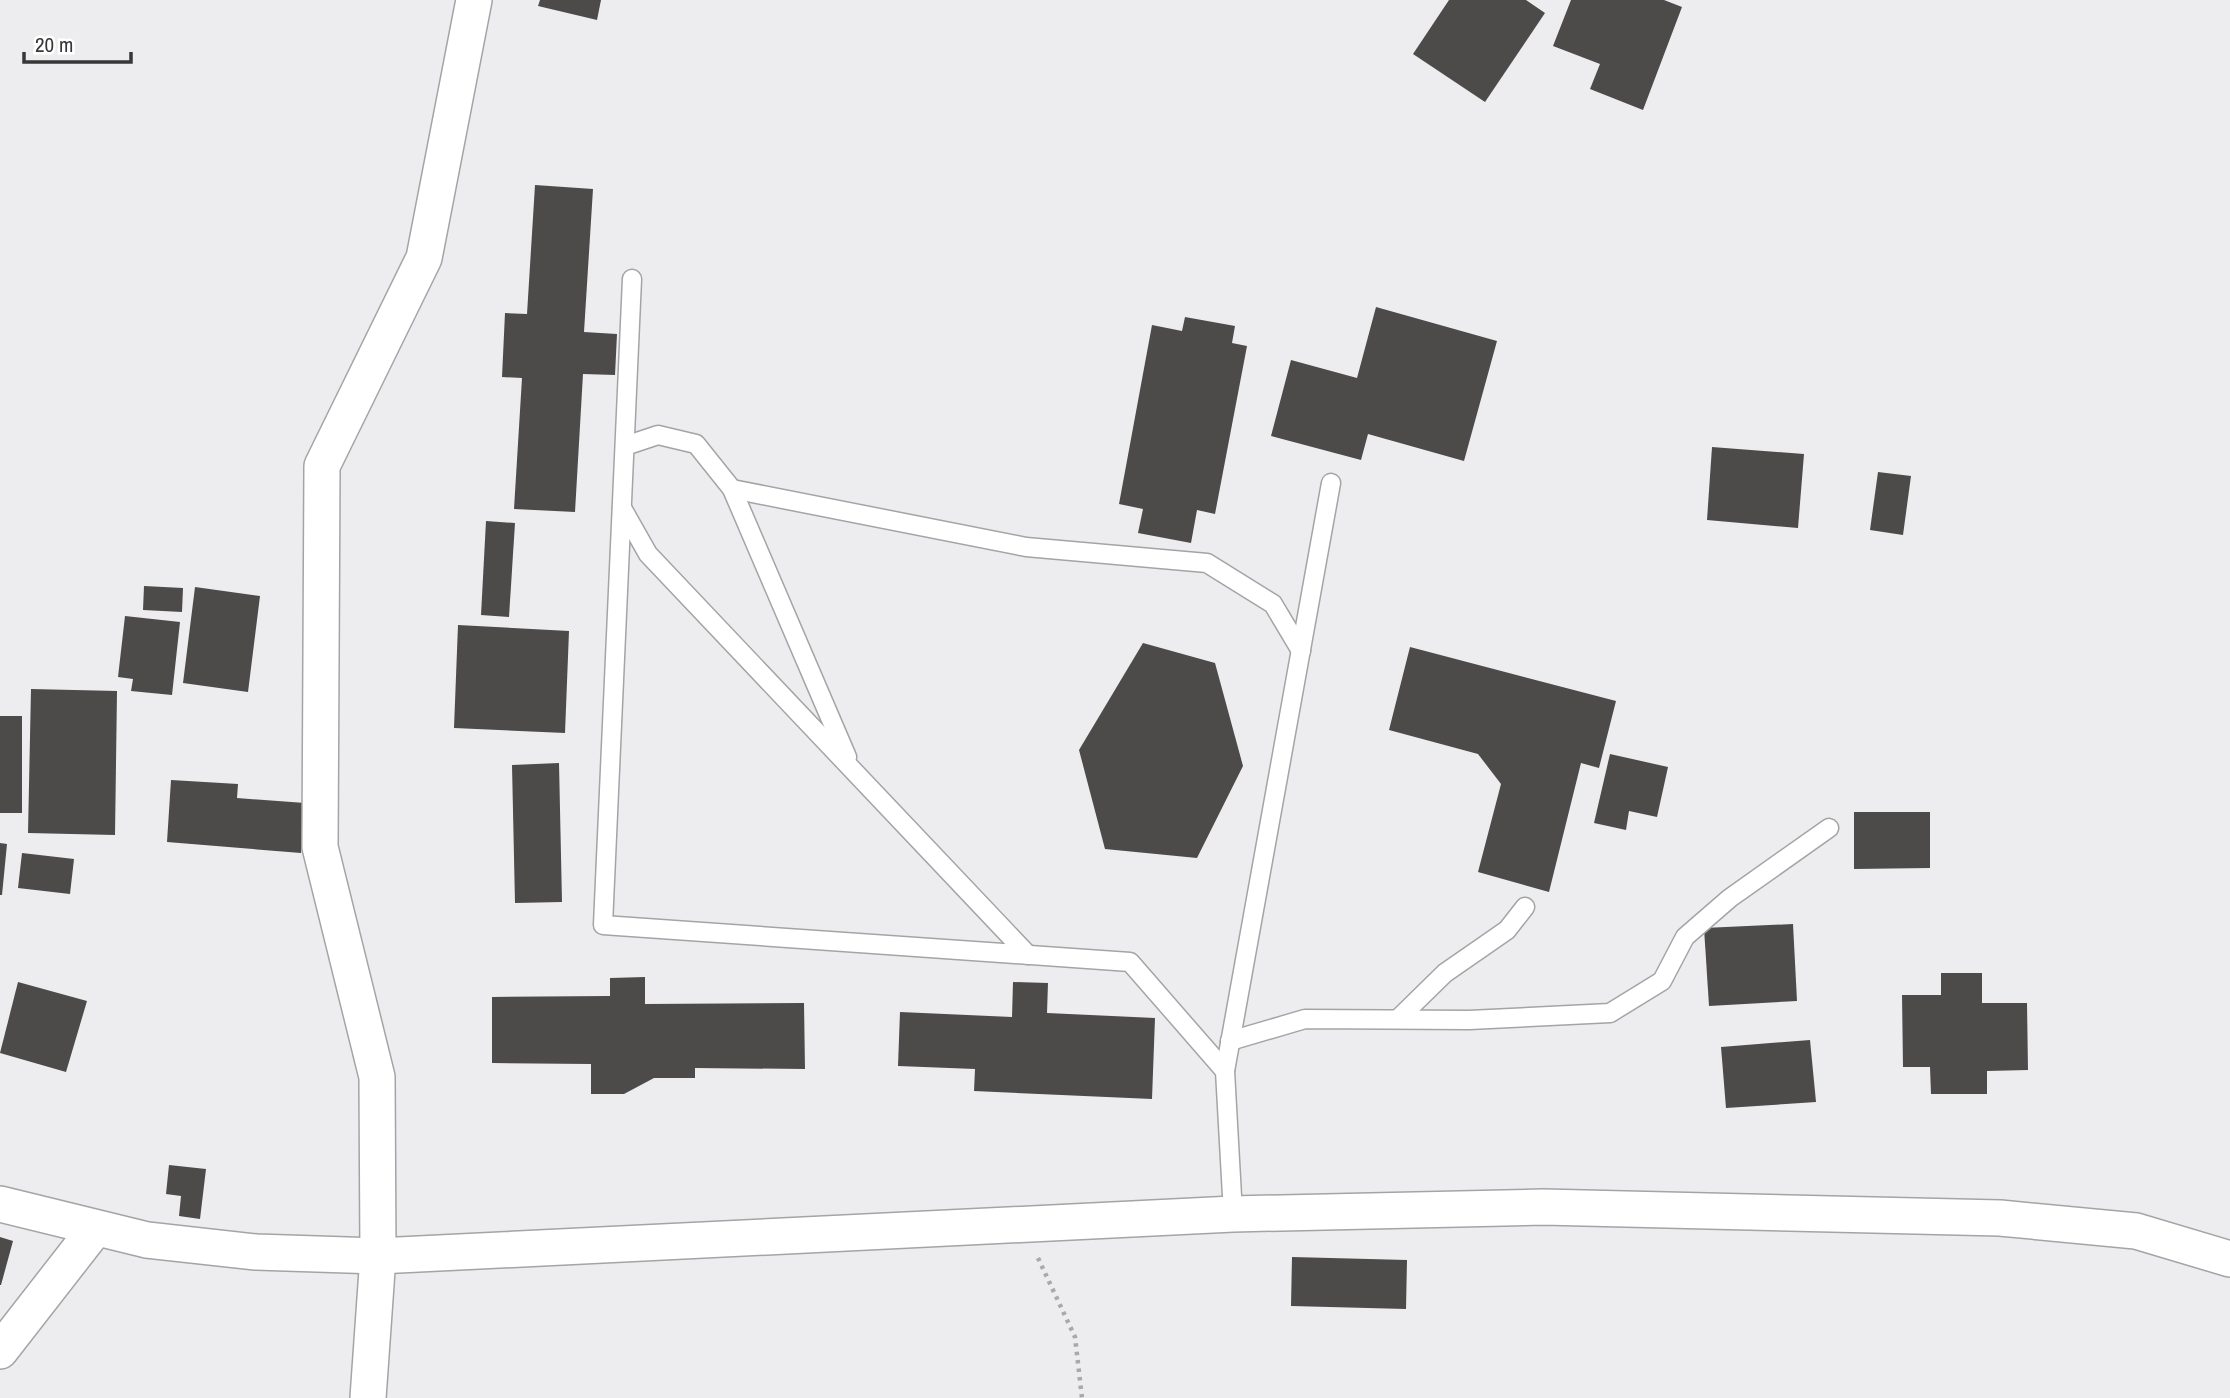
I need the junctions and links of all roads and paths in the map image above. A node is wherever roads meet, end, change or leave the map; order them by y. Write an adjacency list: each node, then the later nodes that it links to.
1 (474, 0): 19 (street)
2 (632, 279): 3 (lane)
3 (625, 446): 5 (lane); 6 (lane)
4 (1331, 483): 7 (lane)
5 (732, 489): 7 (lane); 8 (lane)
6 (622, 508): 8 (lane); 11 (lane)
7 (1301, 650): 13 (lane)
8 (852, 769): 11 (lane)
9 (1829, 828): 12 (lane)
10 (1525, 907): 12 (lane)
11 (1028, 955): 14 (lane)
12 (1398, 1019): 13 (lane)
13 (1230, 1041): 14 (lane)
14 (1225, 1071): 16 (lane)
15 (0, 1204): 18 (street)
16 (1233, 1214): 17 (street); 20 (street)
17 (1023, 1226): 19 (street); 23 (path)
18 (95, 1229): 19 (street); 21 (street)
19 (378, 1256): 22 (street)
20 (2230, 1259)
21 (0, 1351)
22 (368, 1398)
23 (1082, 1398)

